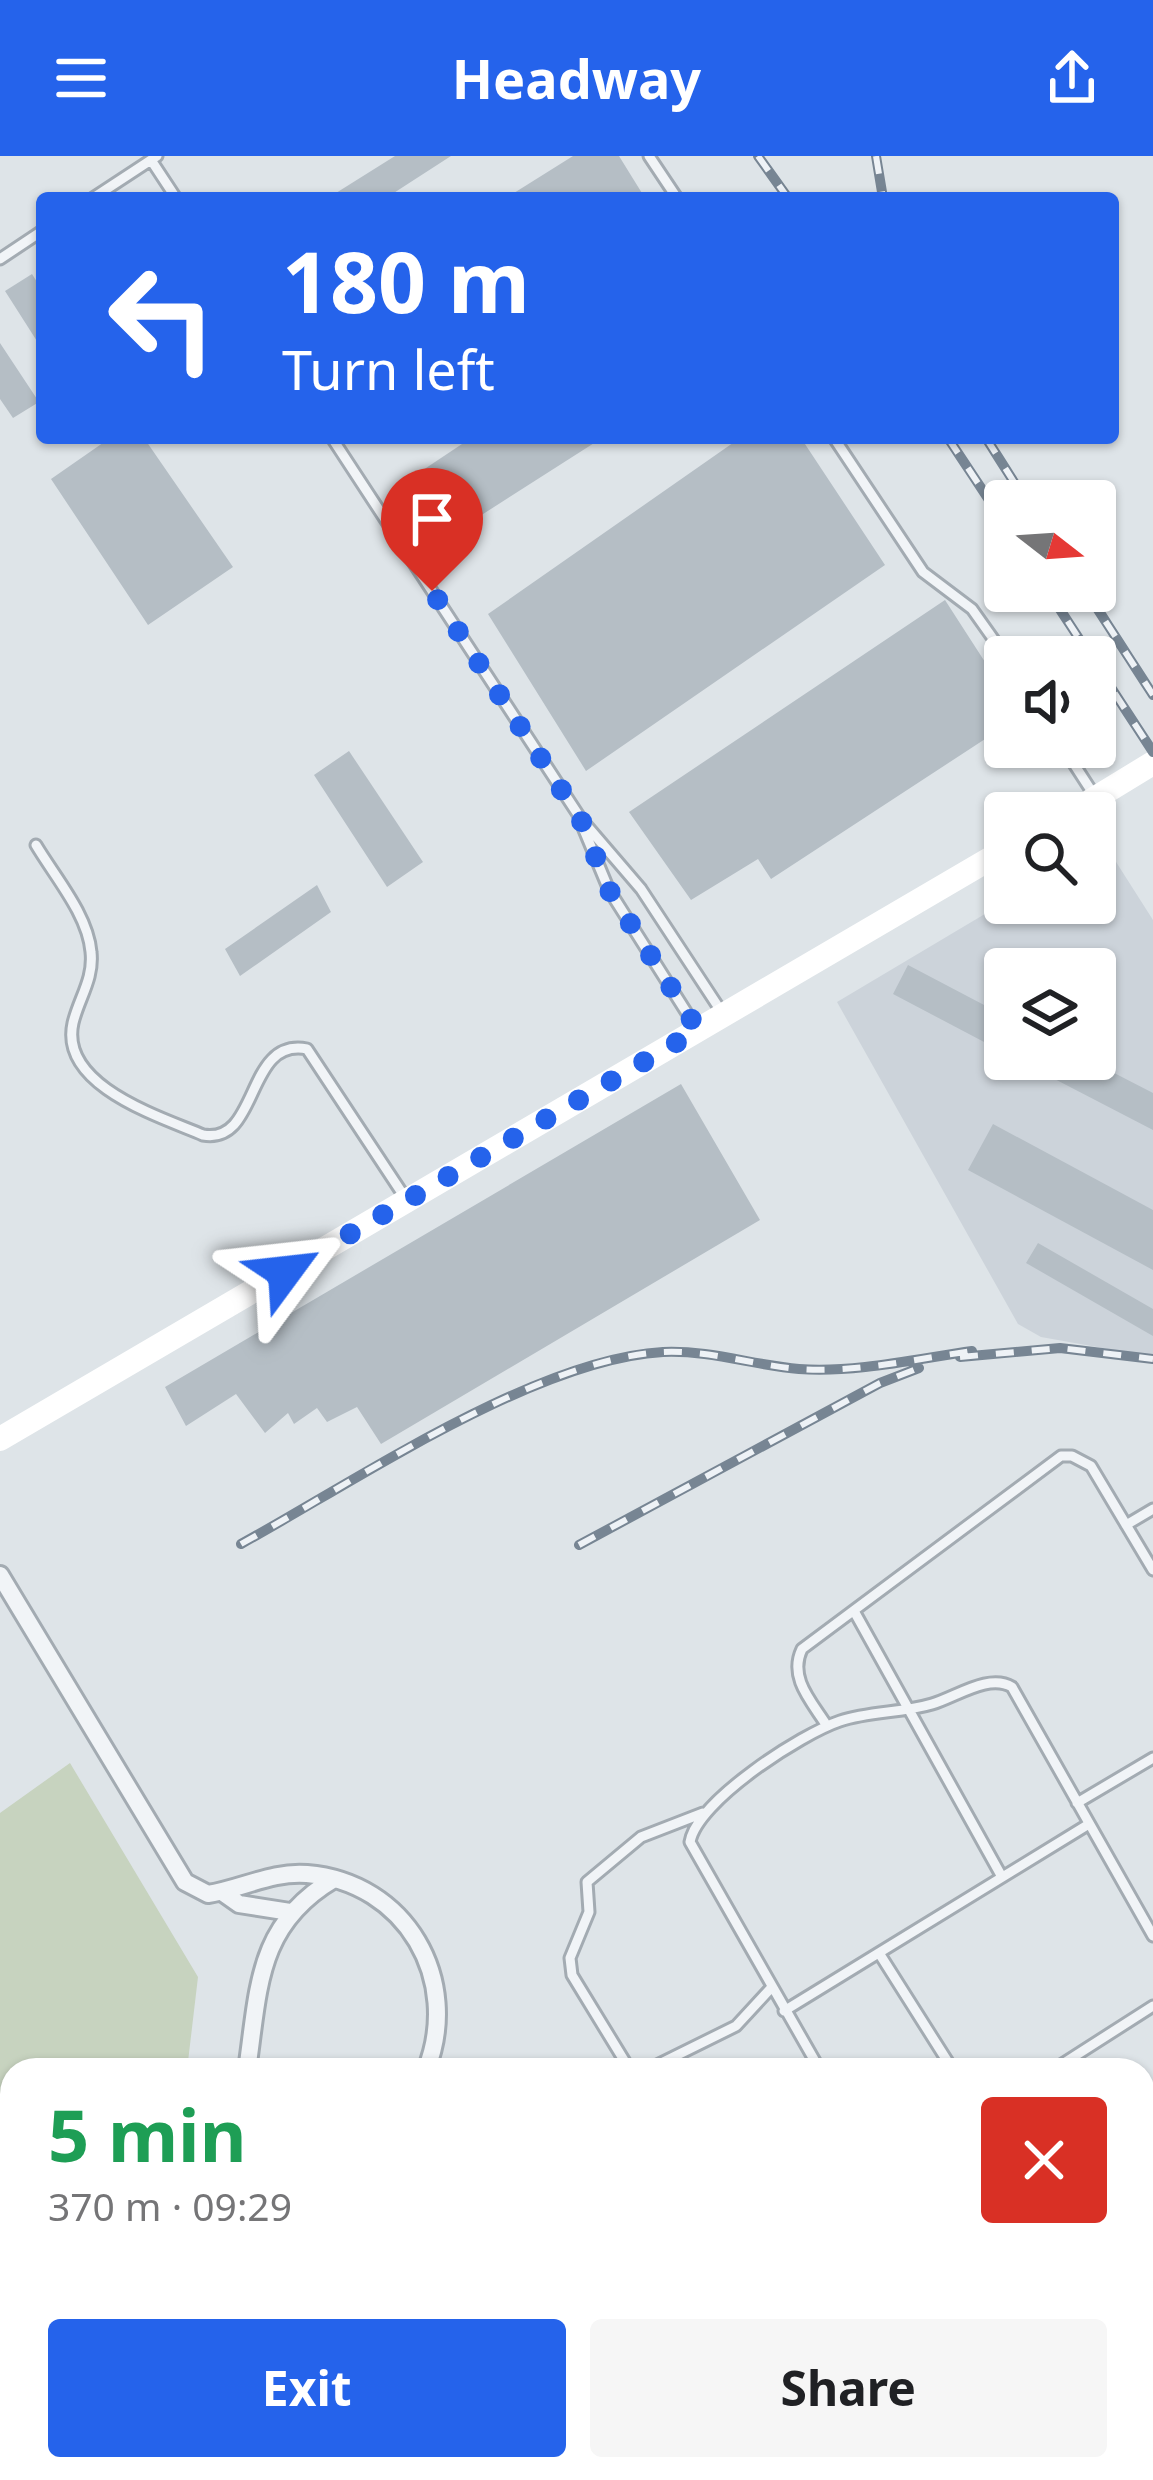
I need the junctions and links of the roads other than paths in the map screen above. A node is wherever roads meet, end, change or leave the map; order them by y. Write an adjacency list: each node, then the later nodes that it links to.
1 (649, 156): 5 (lane)
2 (154, 158): 3 (lane); 4 (lane)
3 (102, 192)
4 (173, 192)
5 (673, 192)
6 (36, 235): 7 (lane)
7 (0, 259)
8 (336, 444): 13 (lane)
9 (838, 444): 10 (lane)
10 (991, 636)
11 (1153, 764): 12 (street)
12 (1107, 792)
13 (581, 820): 16 (lane); 17 (lane)
14 (36, 845): 18 (lane)
15 (984, 862): 16 (street)
16 (724, 1015): 17 (street)
17 (698, 1030): 18 (street)
18 (407, 1201): 19 (street)
19 (0, 1439)
20 (1153, 1509): 21 (lane)
21 (1126, 1525): 22 (lane); 24 (lane)
22 (1153, 1570)
23 (0, 1575): 33 (street)
24 (854, 1611): 25 (lane); 26 (lane)
25 (909, 1710): 26 (lane); 28 (lane); 31 (lane)
26 (827, 1726): 29 (lane)
27 (1153, 1758): 28 (lane)
28 (1077, 1803): 30 (lane)
29 (703, 1813): 37 (lane); 42 (lane)
30 (1089, 1824): 31 (lane); 35 (lane)
31 (1002, 1877): 36 (lane)
32 (334, 1879): 33 (street); 34 (street); 41 (street)
33 (222, 1892): 34 (street)
34 (290, 1912): 40 (street)
35 (1153, 1936)
36 (879, 1953): 39 (lane); 45 (lane)
37 (771, 1988): 39 (lane); 43 (lane)
38 (1153, 2006): 46 (lane)
39 (784, 2012): 44 (lane)
40 (249, 2058)
41 (429, 2058)
42 (623, 2058)
43 (671, 2058)
44 (813, 2058)
45 (945, 2058)
46 (1073, 2058)

